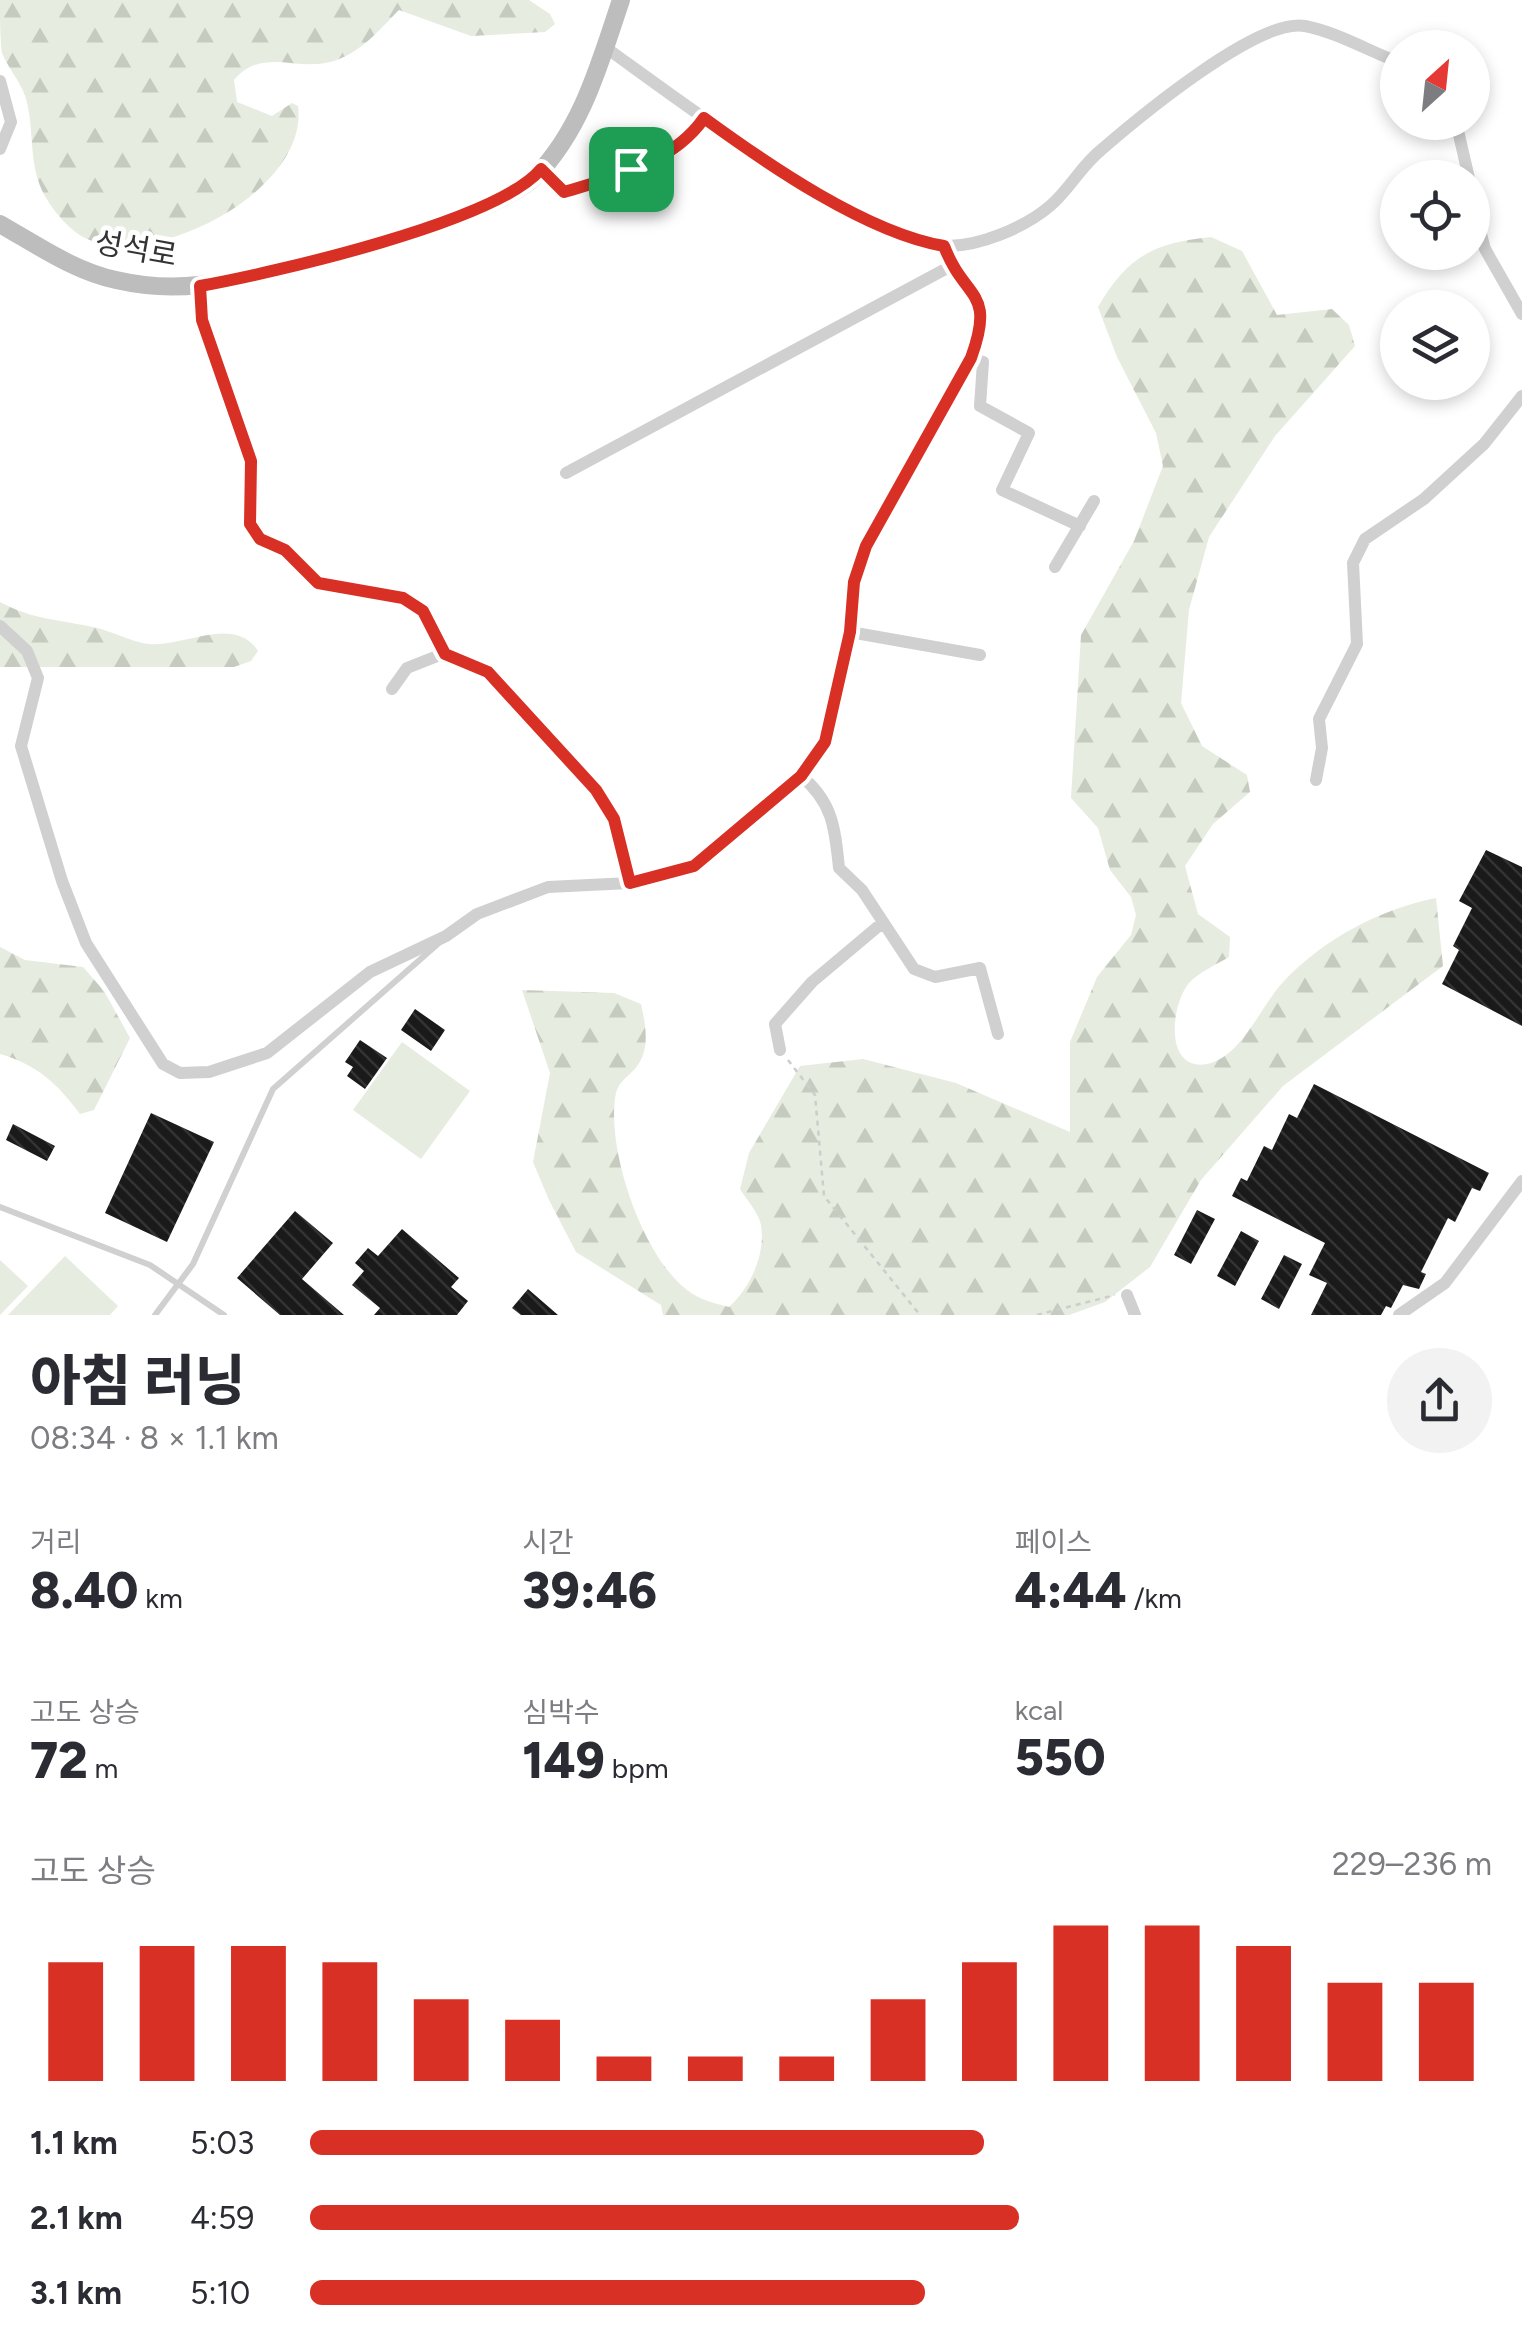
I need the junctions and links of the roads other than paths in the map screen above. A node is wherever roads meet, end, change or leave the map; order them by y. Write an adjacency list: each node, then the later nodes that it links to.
1 (621, 0): 2 (street, 성석로)
2 (605, 47): 5 (street); 7 (street, 성석로)
3 (1380, 55): 9 (street)
4 (0, 82): 6 (street)
5 (704, 118): 7 (street); 9 (street)
6 (0, 149)
7 (541, 169): 12 (street, 성석로)
8 (0, 224): 12 (street, 성석로)
9 (944, 246): 11 (street)
10 (1490, 258): 13 (street)
11 (952, 266): 14 (street); 16 (street)
12 (200, 286): 22 (street)
13 (1522, 314)
14 (971, 358): 18 (street); 21 (street)
15 (1522, 396): 26 (street)
16 (566, 473)
17 (1094, 501): 18 (street)
18 (1080, 526): 19 (street)
19 (1055, 567)
20 (0, 626): 29 (street)
21 (850, 632): 23 (street); 25 (street)
22 (445, 654): 24 (street); 27 (street)
23 (980, 655)
24 (392, 689)
25 (801, 776): 27 (street); 28 (street)
26 (1316, 780)
27 (630, 883): 29 (street)
28 (881, 924): 30 (street); 31 (street)
29 (446, 936): 34 (lane)
30 (998, 1034)
31 (780, 1050)
32 (1522, 1180): 39 (street)
33 (0, 1207): 34 (lane)
34 (180, 1282): 36 (lane); 37 (lane)
35 (1126, 1295): 38 (street)
36 (155, 1315)
37 (224, 1315)
38 (1135, 1315)
39 (1398, 1315)

